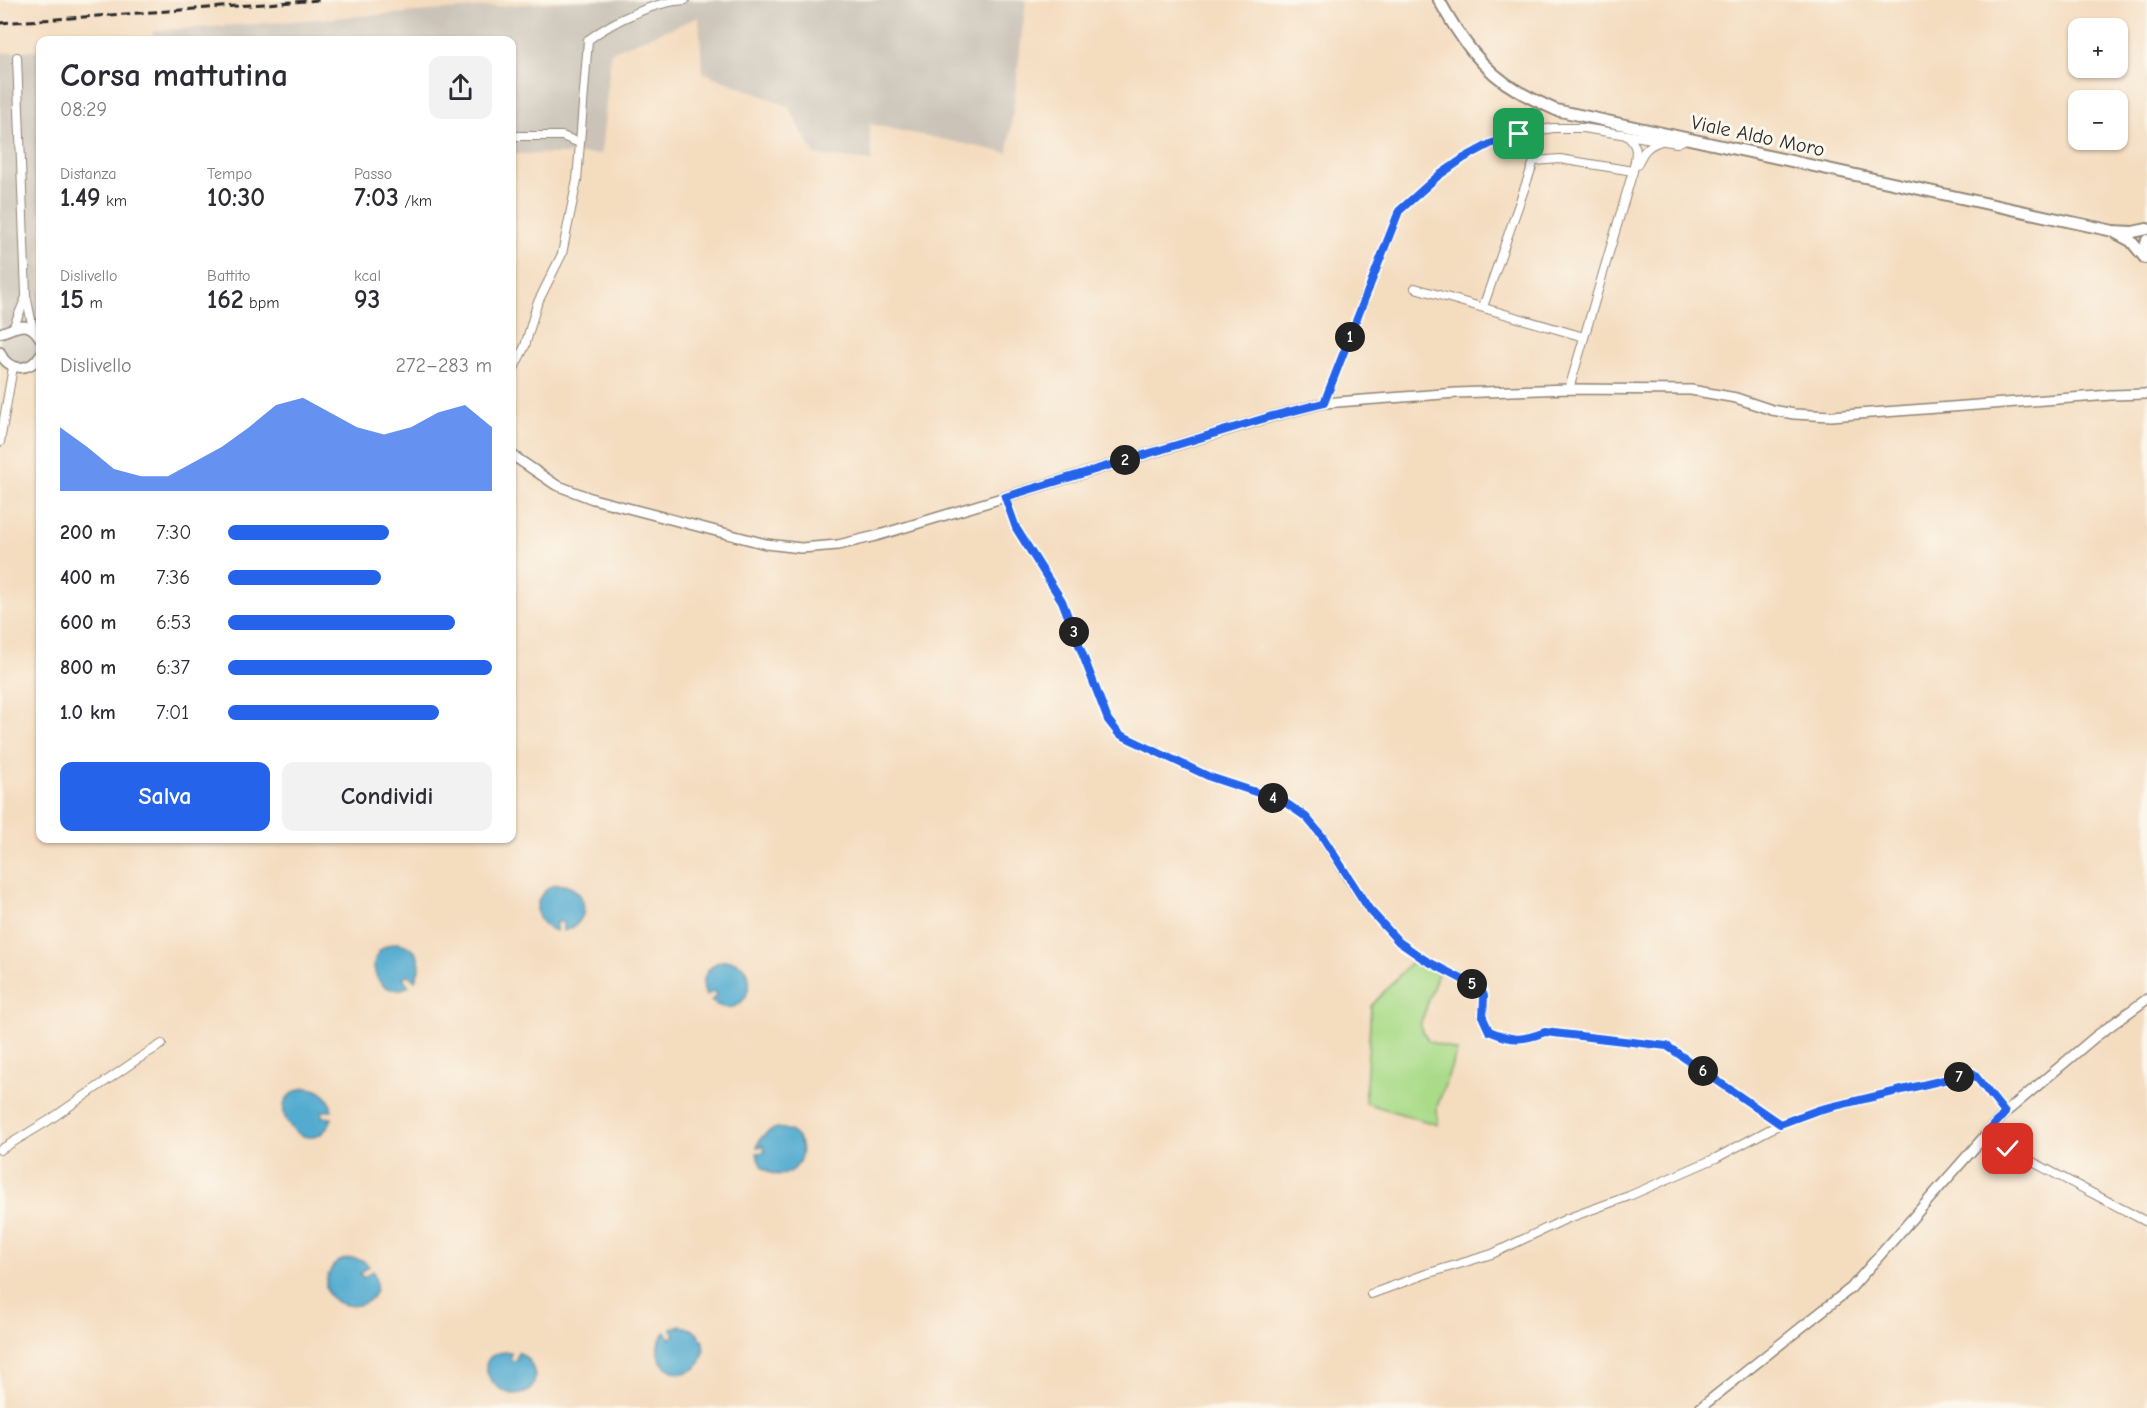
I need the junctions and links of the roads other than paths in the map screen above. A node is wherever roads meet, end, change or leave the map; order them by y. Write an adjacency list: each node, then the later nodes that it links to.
1 (686, 0): 8 (street)
2 (1439, 0): 6 (main road, Viale Aldo Moro)
3 (17, 57): 15 (street)
4 (1626, 135): 7 (street); 9 (street); 28 (street)
5 (516, 136): 8 (street)
6 (1686, 139): 7 (street); 11 (main road, Viale Aldo Moro)
7 (1662, 141): 9 (street)
8 (580, 143): 23 (street)
9 (1633, 171): 16 (street); 20 (street)
10 (2147, 229): 11 (main road, Viale Aldo Moro)
11 (2113, 231): 13 (main road, Viale Aldo Moro)
12 (2147, 240): 13 (main road)
13 (2146, 260)
14 (1415, 288): 16 (street)
15 (26, 295): 17 (street); 18 (street)
16 (1483, 307): 20 (street)
17 (33, 329): 18 (street); 19 (street)
18 (7, 330): 21 (street)
19 (36, 333)
20 (1584, 337): 26 (street)
21 (0, 341)
22 (0, 354): 24 (street)
23 (516, 364)
24 (13, 367): 25 (street); 29 (street)
25 (36, 367)
26 (1569, 389): 27 (street); 28 (street)
27 (2146, 394)
28 (1324, 403): 31 (street)
29 (0, 442)
30 (516, 458): 31 (street)
31 (1005, 497): 35 (street)
32 (2147, 999): 34 (street)
33 (162, 1044): 37 (street)
34 (2005, 1113): 35 (street); 36 (street)
35 (1780, 1124): 39 (street)
36 (1987, 1133): 38 (street); 40 (street)
37 (0, 1150)
38 (2147, 1222)
39 (1371, 1294)
40 (1700, 1408)

